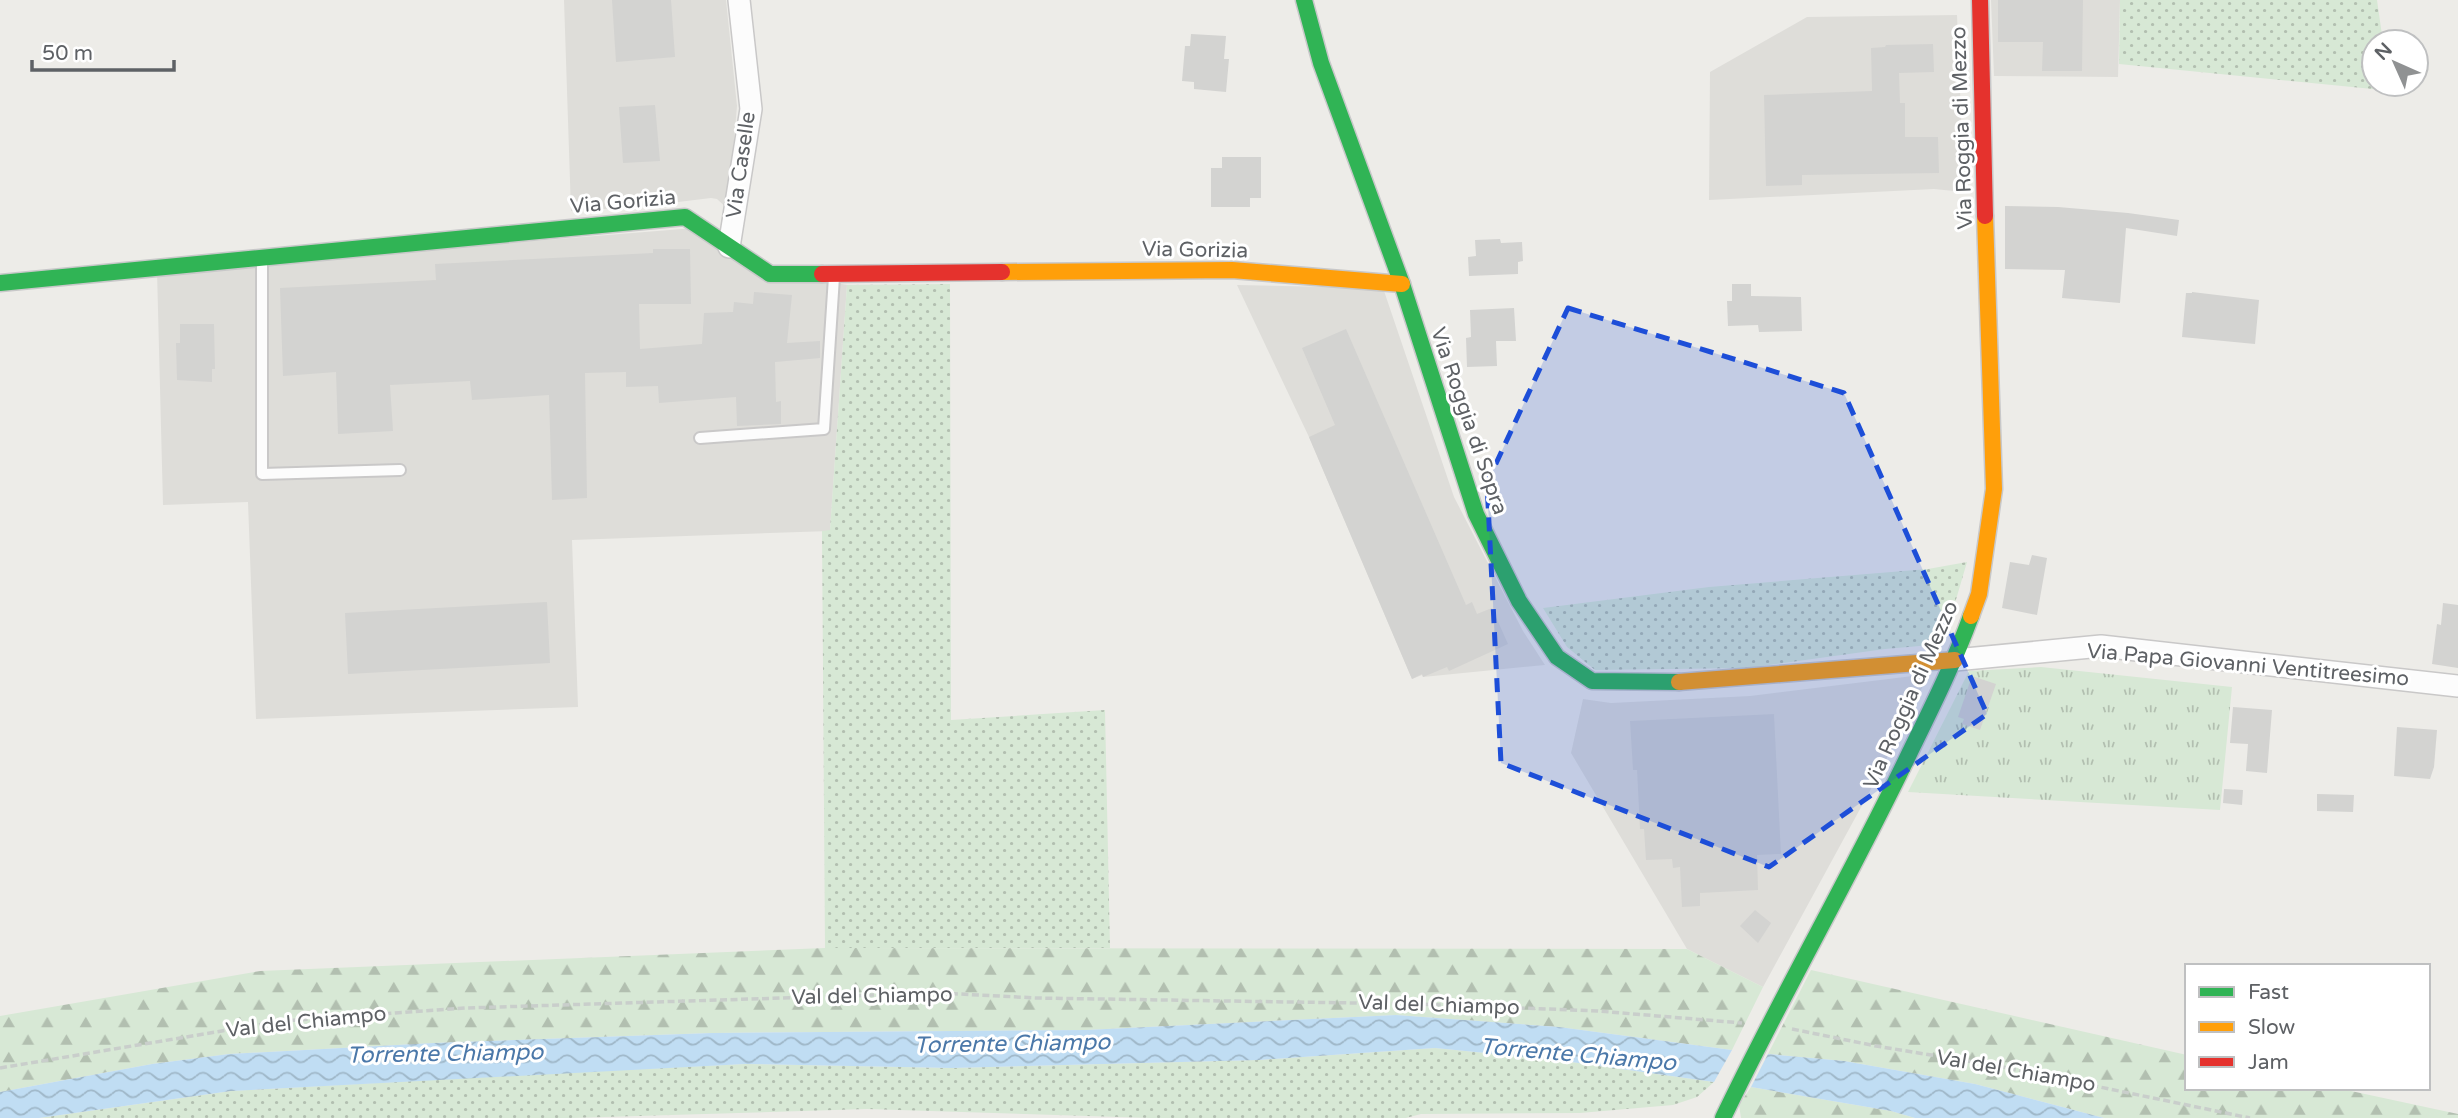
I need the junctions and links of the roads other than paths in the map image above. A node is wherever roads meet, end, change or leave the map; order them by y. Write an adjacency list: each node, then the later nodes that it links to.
1 (739, 0): 4 (street, Via Caselle)
2 (1304, 0): 8 (street, Via Roggia di Sopra)
3 (1980, 0): 11 (street, Via Roggia di Mezzo)
4 (729, 247): 5 (street, Via Gorizia); 6 (street, Via Gorizia)
5 (262, 258): 7 (street, Via Gorizia); 10 (lane)
6 (834, 274): 8 (street, Via Gorizia); 9 (lane)
7 (0, 283)
8 (1402, 284): 11 (street, Via Roggia di Sopra)
9 (700, 438)
10 (400, 470)
11 (1955, 660): 12 (street, Via Papa Giovanni Ventitreesimo); 13 (street, Via Roggia di Mezzo)
12 (2458, 686)
13 (1723, 1118)

